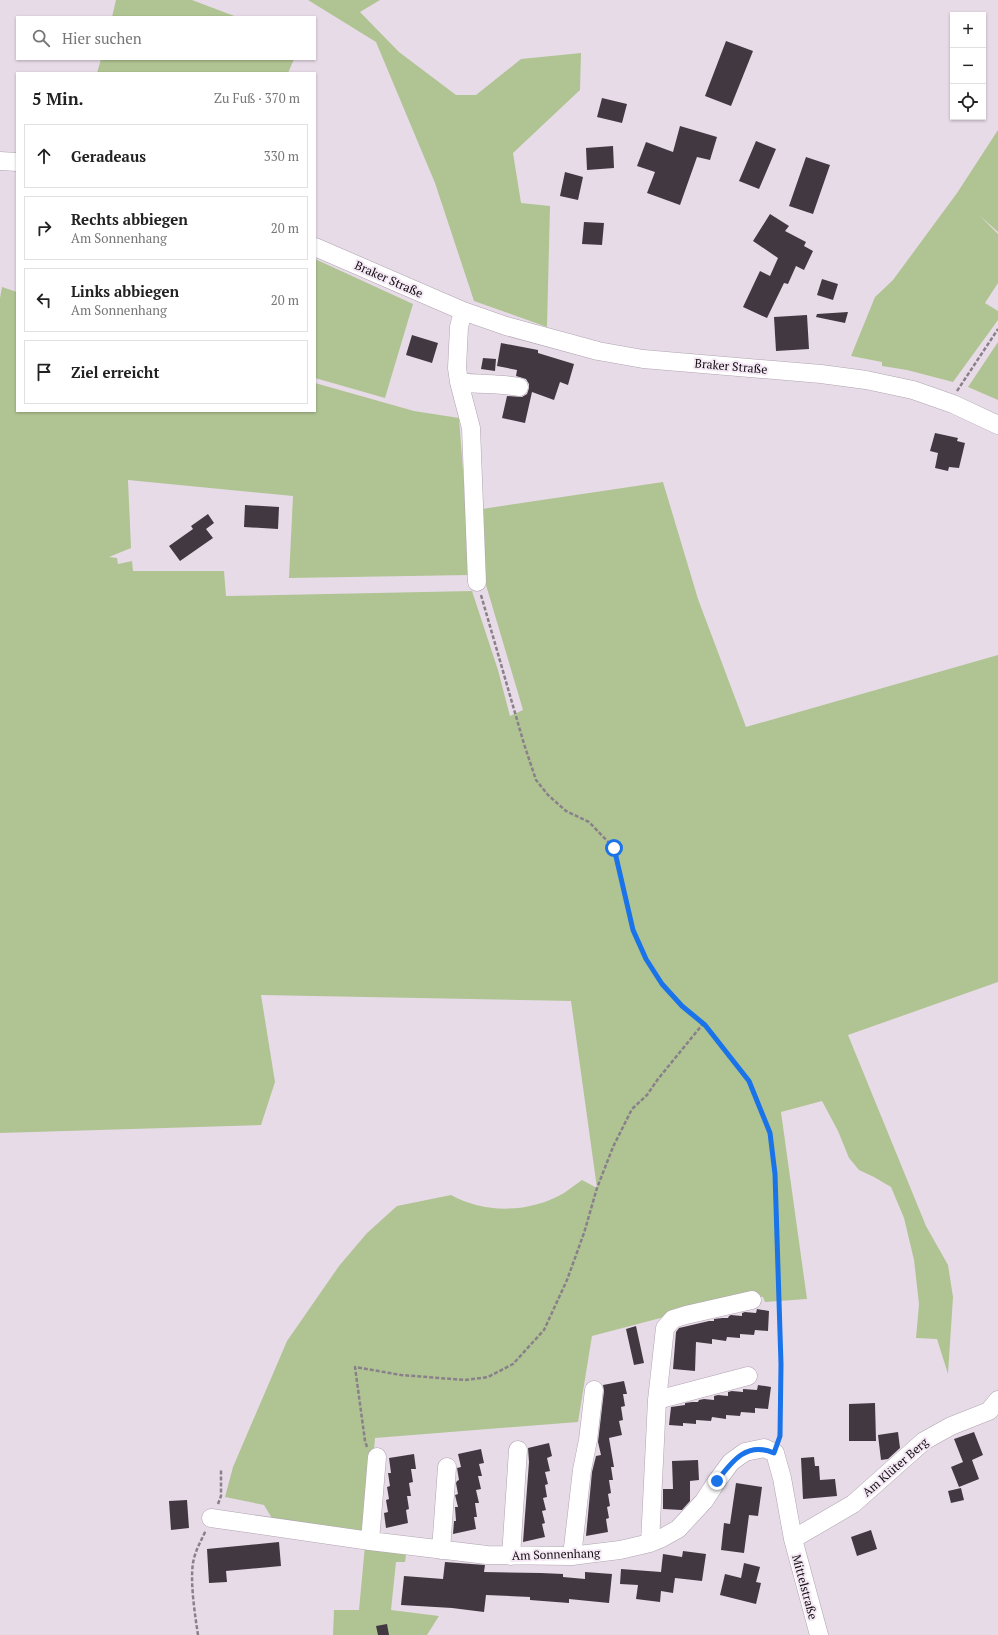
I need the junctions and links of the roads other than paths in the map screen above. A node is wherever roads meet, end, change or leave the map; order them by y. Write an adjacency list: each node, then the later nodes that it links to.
1 (0, 161): 2 (street)
2 (16, 162)
3 (316, 247): 4 (street, Braker Straße)
4 (463, 311): 5 (street); 7 (street, Braker Straße)
5 (459, 382): 6 (street); 8 (street)
6 (519, 387)
7 (998, 426)
8 (477, 582)
9 (752, 1300): 12 (street)
10 (748, 1376): 12 (street)
11 (594, 1390): 23 (street)
12 (657, 1400): 20 (street)
13 (995, 1408): 18 (street, Am Klüter Berg)
14 (518, 1450): 22 (street)
15 (377, 1457): 19 (street)
16 (447, 1467): 21 (street)
17 (211, 1518): 19 (street, Am Sonnenhang)
18 (793, 1538): 20 (street, Am Sonnenhang); 24 (street, Mittelstraße)
19 (370, 1541): 21 (street, Am Sonnenhang)
20 (650, 1543): 23 (street, Am Sonnenhang)
21 (441, 1550): 22 (street, Am Sonnenhang)
22 (511, 1556): 23 (street, Am Sonnenhang)
23 (572, 1556)
24 (819, 1635)

